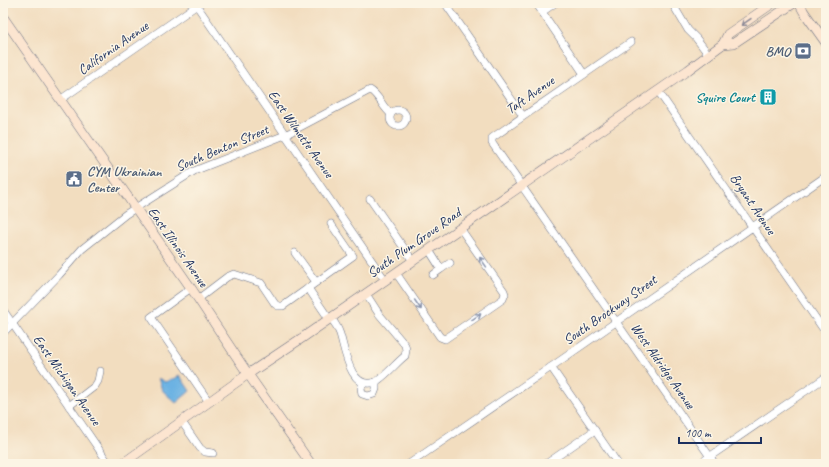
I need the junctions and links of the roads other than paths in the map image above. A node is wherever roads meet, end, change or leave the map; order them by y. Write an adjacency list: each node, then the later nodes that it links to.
1 (445, 3): 19 (street)
2 (536, 3): 9 (street)
3 (555, 3): 9 (street)
4 (672, 3): 14 (street)
5 (773, 3): 13 (main road, South Plum Grove Road, one-way to 13)
6 (794, 3): 13 (main road, South Plum Grove Road)
7 (799, 3): 12 (main road)
8 (197, 4): 17 (street, California Avenue); 20 (street, East Wilmette Avenue)
9 (542, 12): 15 (street)
10 (4, 21): 17 (main road, East Illinois Avenue)
11 (631, 42): 15 (street, Taft Avenue)
12 (826, 42)
13 (723, 44): 14 (main road, South Plum Grove Road)
14 (709, 55): 16 (main road, South Plum Grove Road)
15 (584, 74): 19 (street, Taft Avenue)
16 (658, 91): 22 (main road, South Plum Grove Road); 26 (street, Bryant Avenue)
17 (60, 100): 24 (main road, East Illinois Avenue)
18 (391, 114): 20 (street, South Benton Street)
19 (522, 116): 22 (street, Taft Avenue)
20 (285, 135): 24 (street, South Benton Street); 35 (street, East Wilmette Avenue)
21 (826, 176): 26 (street, South Brockway Street)
22 (521, 185): 27 (main road, South Plum Grove Road); 43 (street, West Aldridge Avenue)
23 (370, 199): 30 (street)
24 (135, 209): 37 (main road, East Illinois Avenue); 44 (street, South Benton Street)
25 (331, 224): 36 (street)
26 (752, 226): 43 (street, South Brockway Street); 46 (street, Bryant Avenue)
27 (460, 228): 28 (main road, South Plum Grove Road); 33 (street, one-way to 27)
28 (429, 250): 30 (main road, South Plum Grove Road); 32 (street)
29 (295, 253): 36 (street)
30 (413, 261): 33 (main road, South Plum Grove Road)
31 (450, 263): 32 (street)
32 (441, 269): 34 (street)
33 (396, 273): 35 (main road, South Plum Grove Road)
34 (433, 275)
35 (385, 280): 39 (main road, South Plum Grove Road)
36 (316, 282): 38 (street)
37 (191, 288): 40 (main road, East Illinois Avenue); 53 (street)
38 (308, 288): 40 (street); 42 (street)
39 (366, 294): 42 (main road, South Plum Grove Road); 51 (street)
40 (198, 299): 49 (main road, East Illinois Avenue)
41 (3, 310): 44 (street, East Michigan Avenue)
42 (330, 318): 49 (main road, South Plum Grove Road); 52 (street)
43 (616, 321): 47 (street, South Brockway Street); 58 (street, West Aldridge Avenue)
44 (13, 325): 45 (street, South Benton Street); 54 (street, East Michigan Avenue)
45 (3, 333)
46 (826, 333)
47 (551, 367): 56 (street); 62 (street, South Brockway Street)
48 (100, 371): 54 (street)
49 (248, 374): 53 (main road, South Plum Grove Road); 61 (main road, East Illinois Avenue)
50 (826, 377): 58 (street)
51 (376, 382): 52 (street); 52 (street)
52 (363, 383)
53 (209, 402): 55 (main road, South Plum Grove Road)
54 (68, 406): 59 (street, East Michigan Avenue)
55 (182, 422): 57 (street); 60 (main road, South Plum Grove Road)
56 (595, 430): 63 (street); 64 (street)
57 (213, 454)
58 (710, 457): 65 (street); 66 (street, West Aldridge Avenue)
59 (109, 464)
60 (122, 464)
61 (311, 464)
62 (409, 464)
63 (546, 464)
64 (618, 464)
65 (699, 464)
66 (715, 464)

